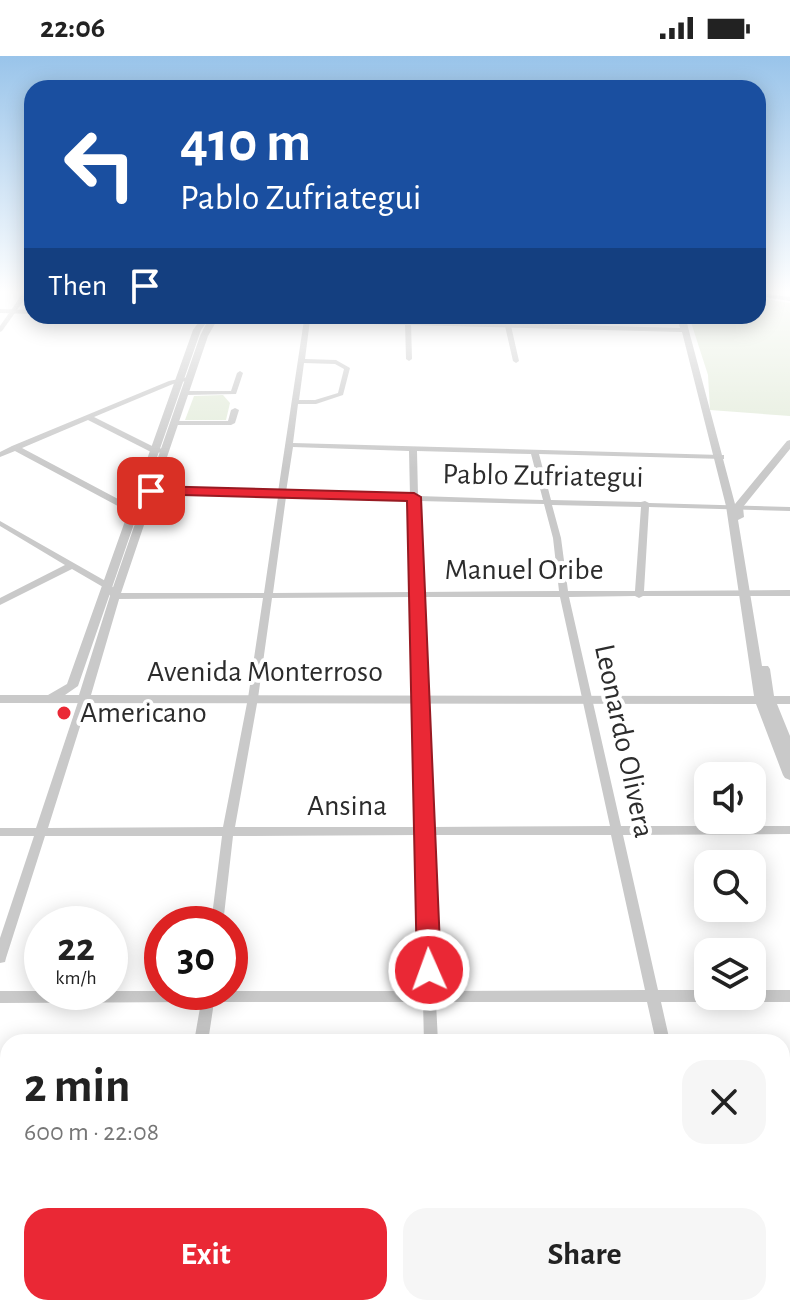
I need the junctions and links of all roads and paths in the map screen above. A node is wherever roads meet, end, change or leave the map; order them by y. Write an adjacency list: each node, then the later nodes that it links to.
1 (192, 352): 11 (street)
2 (197, 352): 11 (street)
3 (302, 352): 8 (street)
4 (409, 352): 7 (street)
5 (514, 352): 9 (street)
6 (692, 352): 24 (street)
7 (409, 359)
8 (301, 361): 13 (street); 13 (street)
9 (516, 361)
10 (240, 373): 12 (street)
11 (185, 379): 12 (street); 15 (street); 21 (street)
12 (185, 393): 16 (street)
13 (295, 402): 17 (street)
14 (235, 410): 16 (street)
15 (88, 417): 18 (street); 21 (street)
16 (174, 423): 21 (street)
17 (288, 445): 19 (street); 26 (street)
18 (15, 448): 23 (street); 32 (street)
19 (413, 448): 22 (street); 27 (street)
20 (788, 448): 30 (street)
21 (159, 450): 25 (street); 32 (street)
22 (534, 451): 24 (street); 28 (street, Leonardo Olivera)
23 (0, 455)
24 (721, 457): 30 (street)
25 (151, 491): 26 (street, Pablo Zufriategui); 41 (street)
26 (281, 494): 27 (street, Pablo Zufriategui); 42 (street)
27 (414, 497): 28 (street, Pablo Zufriategui); 38 (street)
28 (545, 500): 29 (street, Pablo Zufriategui); 39 (street, Leonardo Olivera)
29 (645, 503): 30 (street, Pablo Zufriategui); 40 (street)
30 (734, 506): 31 (street, Pablo Zufriategui); 36 (street)
31 (790, 509)
32 (132, 510): 35 (street)
33 (0, 523): 34 (street)
34 (72, 565): 35 (street); 43 (street)
35 (106, 585): 41 (street); 48 (street)
36 (747, 593): 37 (street, Manuel Oribe); 40 (street, Manuel Oribe); 50 (street)
37 (790, 593)
38 (418, 594): 39 (street, Manuel Oribe); 42 (street, Manuel Oribe); 46 (street)
39 (564, 594): 40 (street, Manuel Oribe); 49 (street, Leonardo Olivera)
40 (639, 595)
41 (115, 596): 42 (street, Manuel Oribe); 44 (street)
42 (267, 597): 45 (street)
43 (0, 602)
44 (84, 698): 45 (street, Avenida Monterroso); 48 (street, Avenida Monterroso); 55 (street)
45 (253, 698): 46 (street, Avenida Monterroso); 58 (street)
46 (421, 698): 49 (street, Avenida Monterroso); 59 (street)
47 (0, 699): 48 (street, Avenida Monterroso)
48 (48, 699)
49 (587, 699): 50 (street, Avenida Monterroso); 56 (street, Leonardo Olivera)
50 (765, 700): 51 (street, Avenida Monterroso); 52 (street); 53 (street)
51 (790, 700)
52 (790, 752)
53 (790, 775)
54 (790, 830): 56 (street, Ansina)
55 (41, 831): 57 (street, Ansina); 58 (street, Ansina); 61 (street)
56 (615, 831): 59 (street, Ansina); 66 (street, Leonardo Olivera)
57 (0, 832)
58 (228, 832): 59 (street, Ansina); 60 (street)
59 (423, 832): 67 (street)
60 (219, 906)
61 (0, 958)
62 (144, 995): 65 (street)
63 (248, 995): 67 (street)
64 (790, 996): 66 (street)
65 (0, 997)
66 (653, 997): 67 (street); 71 (street, Leonardo Olivera)
67 (430, 998): 70 (street)
68 (206, 1010): 69 (street)
69 (202, 1034)
70 (431, 1034)
71 (661, 1034)

